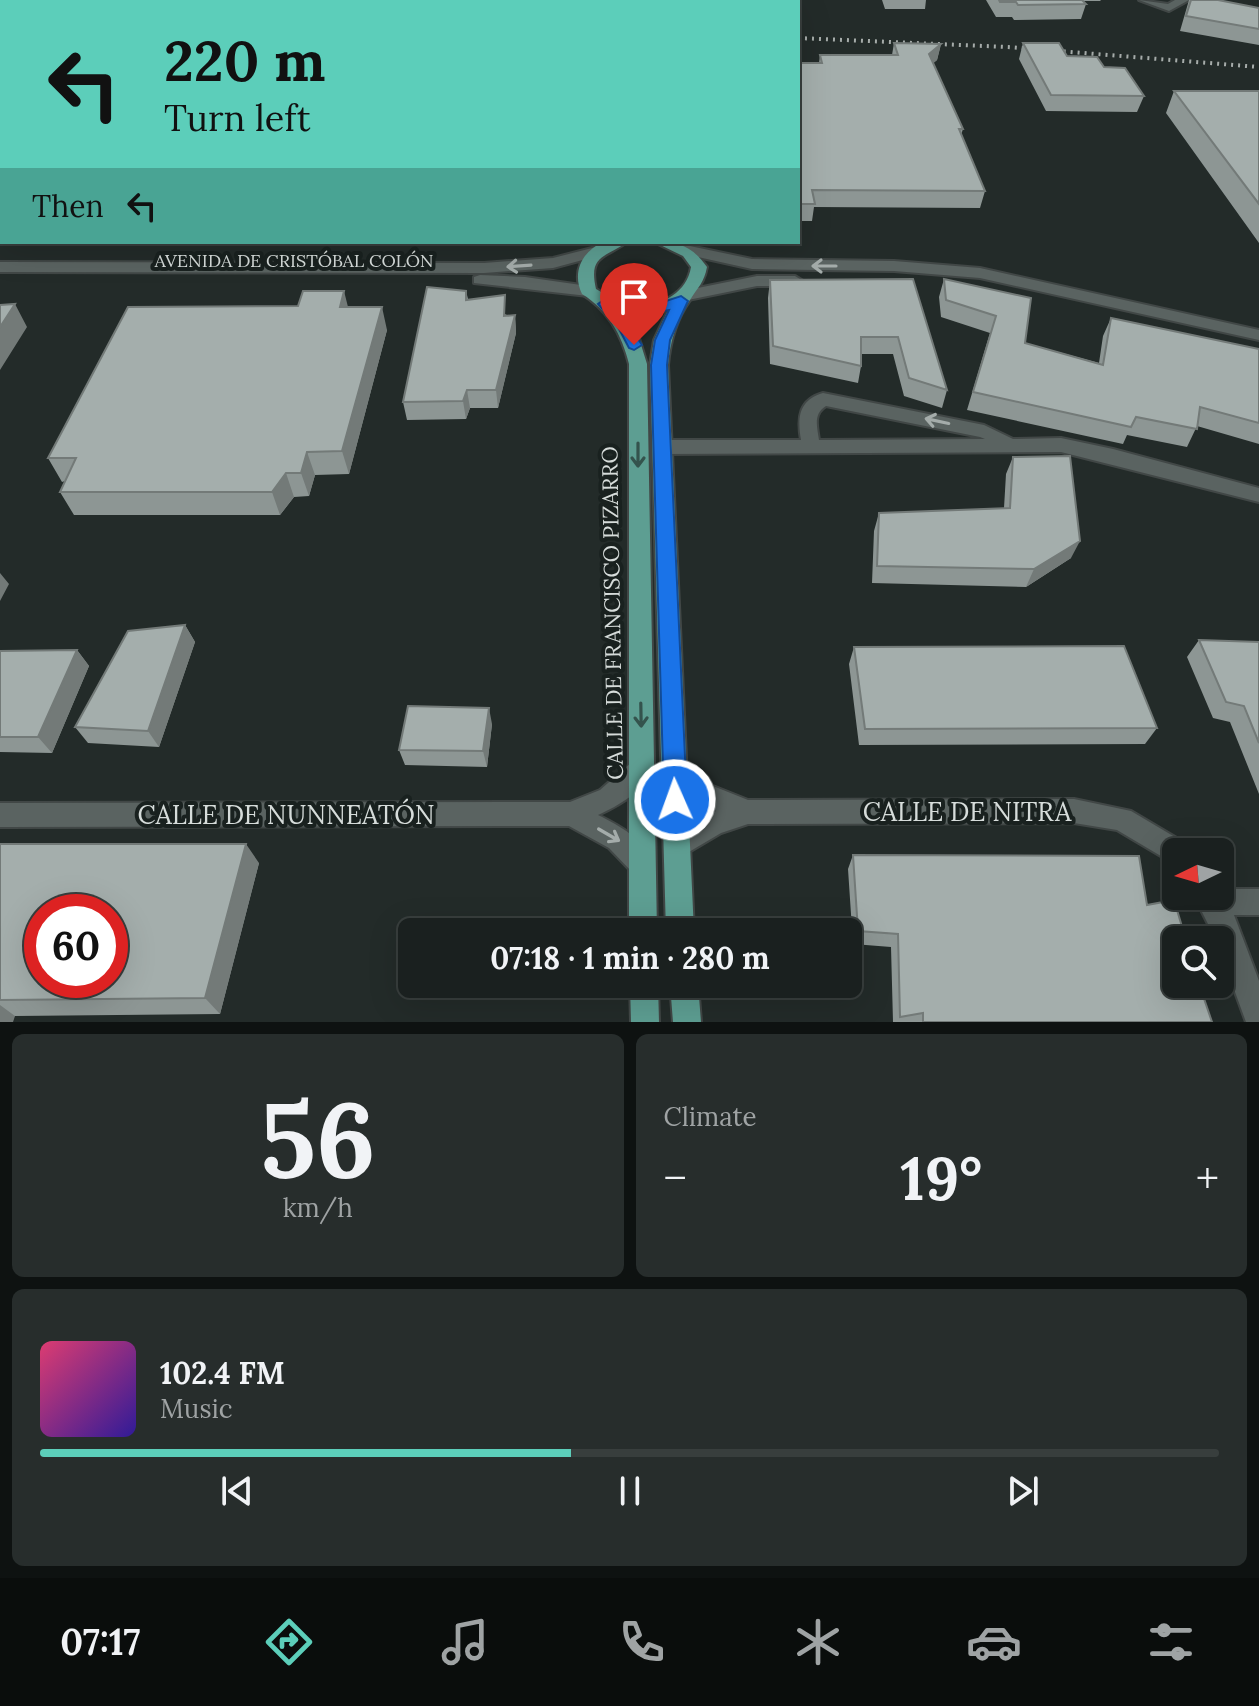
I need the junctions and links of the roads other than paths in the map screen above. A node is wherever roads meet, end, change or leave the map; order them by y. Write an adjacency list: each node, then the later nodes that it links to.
1 (1145, 0): 2 (street)
2 (1183, 0)
3 (611, 244): 5 (main road)
4 (675, 245): 9 (main road); 11 (street, one-way to 4)
5 (596, 252): 6 (street, AVENIDA DE CRISTÓBAL COLÓN, one-way to 6); 8 (main road)
6 (0, 267)
7 (0, 281): 8 (street, AVENIDA DE CRISTÓBAL COLÓN)
8 (588, 291): 10 (main road, CALLE DE FRANCISCO PIZARRO)
9 (685, 298): 10 (main road); 12 (street); 15 (main road)
10 (605, 304): 17 (main road, CALLE DE FRANCISCO PIZARRO, one-way to 17)
11 (1259, 335)
12 (1259, 350)
13 (1011, 444): 14 (street); 14 (street, one-way to 14); 16 (street)
14 (811, 446): 15 (street)
15 (663, 447): 18 (main road)
16 (1259, 495)
17 (641, 770): 20 (street, CALLE DE NUNNEATÓN); 24 (main road, CALLE DE FRANCISCO PIZARRO)
18 (675, 776): 19 (street, CALLE DE NITRA); 23 (main road)
19 (748, 812): 22 (street, CALLE DE NITRA); 23 (street, CALLE DE NITRA)
20 (571, 814): 21 (street, CALLE DE NUNNEATÓN); 24 (street, CALLE DE NUNNEATÓN, one-way to 24)
21 (0, 815)
22 (1162, 843)
23 (677, 847): 29 (main road)
24 (641, 863): 28 (main road, CALLE DE FRANCISCO PIZARRO)
25 (1234, 900): 26 (street)
26 (1259, 902)
27 (1217, 910): 32 (street)
28 (643, 918)
29 (680, 918)
30 (644, 998): 33 (main road)
31 (685, 998): 34 (main road)
32 (1259, 1019)
33 (645, 1022)
34 (687, 1022)

